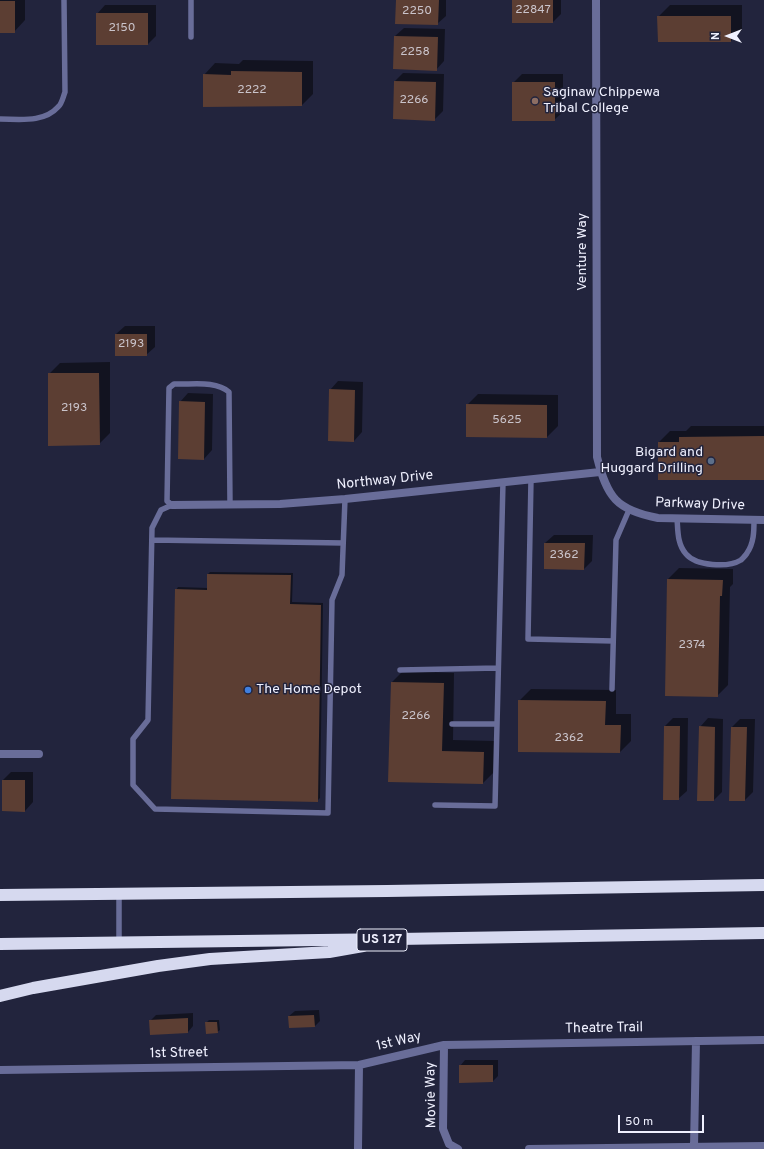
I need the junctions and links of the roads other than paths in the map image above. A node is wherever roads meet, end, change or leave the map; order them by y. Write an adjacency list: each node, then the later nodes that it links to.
1 (64, 0): 5 (lane)
2 (191, 0): 4 (lane)
3 (596, 0): 6 (street, Venture Way)
4 (191, 37)
5 (0, 119)
6 (600, 472): 7 (street, Northway Drive); 10 (street, Venture Way)
7 (532, 479): 8 (street, Northway Drive); 19 (lane)
8 (503, 482): 9 (street, Northway Drive); 20 (lane)
9 (345, 499): 12 (street, Northway Drive); 18 (lane)
10 (614, 500): 13 (street, Parkway Drive)
11 (172, 504): 12 (street, Northway Drive); 12 (lane); 17 (lane)
12 (230, 504)
13 (629, 510): 14 (street, Parkway Drive); 19 (lane)
14 (677, 518): 15 (street, Parkway Drive); 15 (lane)
15 (754, 520): 16 (street, Parkway Drive)
16 (764, 520)
17 (152, 540): 18 (lane); 18 (lane)
18 (343, 543)
19 (613, 641): 22 (lane)
20 (498, 668): 21 (lane); 24 (lane)
21 (400, 670)
22 (612, 689)
23 (452, 724): 24 (lane)
24 (497, 724): 27 (lane)
25 (0, 754): 26 (street)
26 (39, 754)
27 (435, 805)
28 (764, 885): 29 (highway)
29 (119, 894): 30 (highway); 33 (lane)
30 (0, 895)
31 (764, 933): 32 (highway, US 127)
32 (398, 940): 33 (highway, US 127); 35 (highway)
33 (119, 943): 34 (highway, US 127)
34 (0, 944)
35 (0, 996)
36 (764, 1040): 37 (street, Theatre Trail)
37 (696, 1041): 38 (street, Theatre Trail); 42 (street)
38 (444, 1045): 39 (street, 1st Way); 44 (street, Movie Way)
39 (359, 1065): 40 (street, 1st Street); 43 (street)
40 (0, 1070)
41 (764, 1146): 42 (street)
42 (694, 1147): 45 (street)
43 (358, 1149)
44 (458, 1149)
45 (529, 1149)

